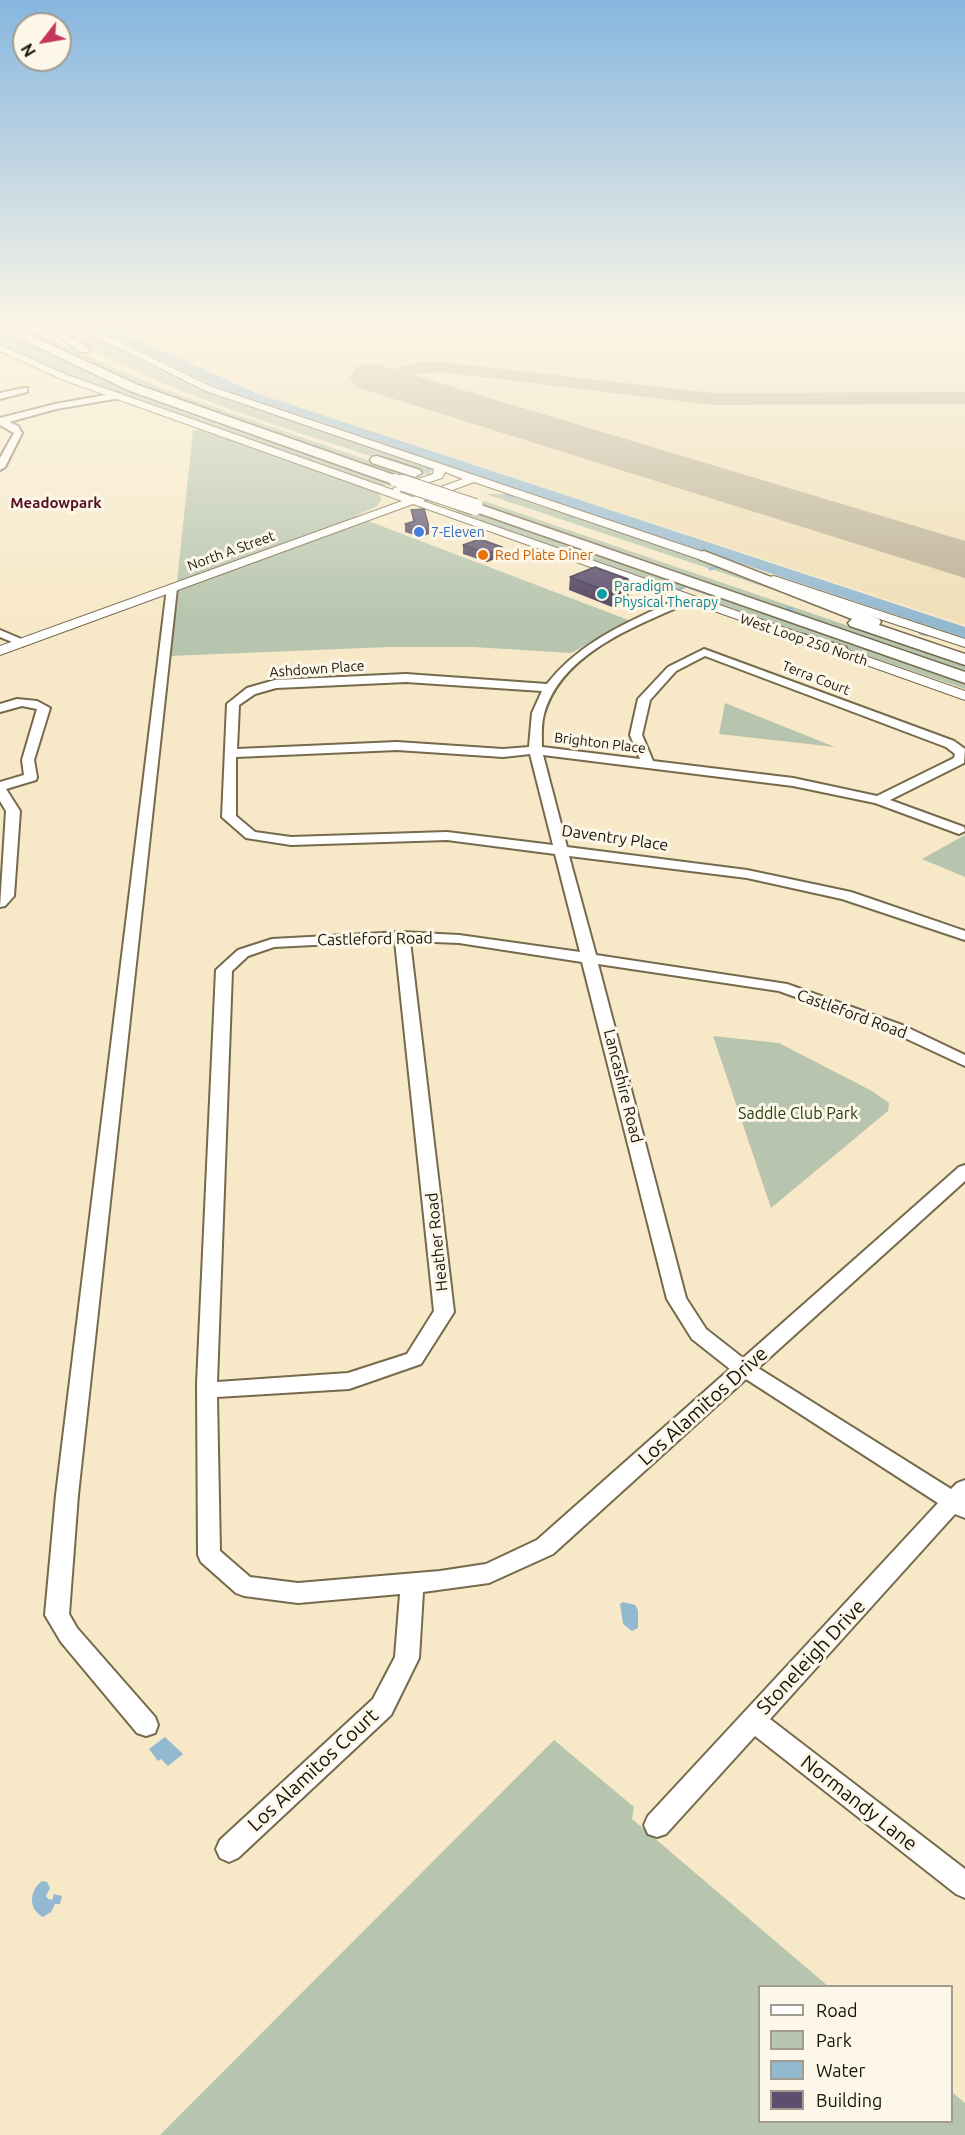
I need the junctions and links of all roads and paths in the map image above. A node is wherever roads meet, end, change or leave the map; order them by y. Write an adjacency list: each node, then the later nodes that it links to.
1 (7, 425): 6 (street)
2 (198, 425): 9 (main road, West Loop 250 North)
3 (238, 425): 23 (highway, bridge)
4 (274, 425): 10 (highway)
5 (313, 425): 7 (main road)
6 (0, 467)
7 (439, 468): 8 (main road); 9 (main road)
8 (472, 479): 10 (main road); 11 (main road, North A Street)
9 (377, 488): 11 (main road, West Loop 250 North); 13 (main road)
10 (500, 495): 12 (main road); 14 (main road); 22 (highway)
11 (412, 501): 12 (main road, West Loop 250 North); 13 (main road, North A Street)
12 (446, 513): 13 (main road); 16 (main road, West Loop 250 North)
13 (372, 515): 15 (main road, North A Street)
14 (704, 556): 20 (main road); 22 (highway)
15 (172, 588): 19 (main road, North A Street); 46 (street)
16 (688, 599): 18 (main road, West Loop 250 North); 24 (street, Lancashire Road)
17 (0, 633): 19 (street)
18 (802, 639): 25 (highway)
19 (22, 643): 21 (main road, North A Street)
20 (965, 643)
21 (0, 651)
22 (965, 659)
23 (965, 678)
24 (549, 688): 27 (street, Lancashire Road); 28 (street, Ashdown Place)
25 (965, 694)
26 (0, 708): 30 (street)
27 (536, 750): 28 (street, Brighton Place); 29 (street, Brighton Place); 34 (street, Lancashire Road)
28 (230, 753): 33 (street, Ashdown Place)
29 (648, 764): 31 (street, Brighton Place); 31 (street, Terra Court)
30 (0, 788): 35 (street)
31 (879, 800): 32 (street, Brighton Place)
32 (959, 830)
33 (251, 835): 34 (street, Daventry Place)
34 (563, 849): 37 (street, Daventry Place); 38 (street, Lancashire Road)
35 (0, 903)
36 (402, 936): 38 (street, Castleford Road); 42 (street, Castleford Road); 42 (street, Heather Road)
37 (965, 936)
38 (590, 958): 39 (street, Castleford Road); 41 (street, Lancashire Road)
39 (965, 1061)
40 (965, 1171): 41 (street, Los Alamitos Drive)
41 (745, 1368): 43 (street, Lancashire Road); 44 (street, Los Alamitos Drive)
42 (207, 1387): 44 (street, Castleford Road)
43 (961, 1500): 45 (street, Stoneleigh Drive)
44 (411, 1584): 48 (street, Los Alamitos Court)
45 (753, 1720): 47 (street, Stoneleigh Drive); 49 (street, Normandy Lane)
46 (146, 1725)
47 (657, 1825)
48 (229, 1848)
49 (965, 1885)

